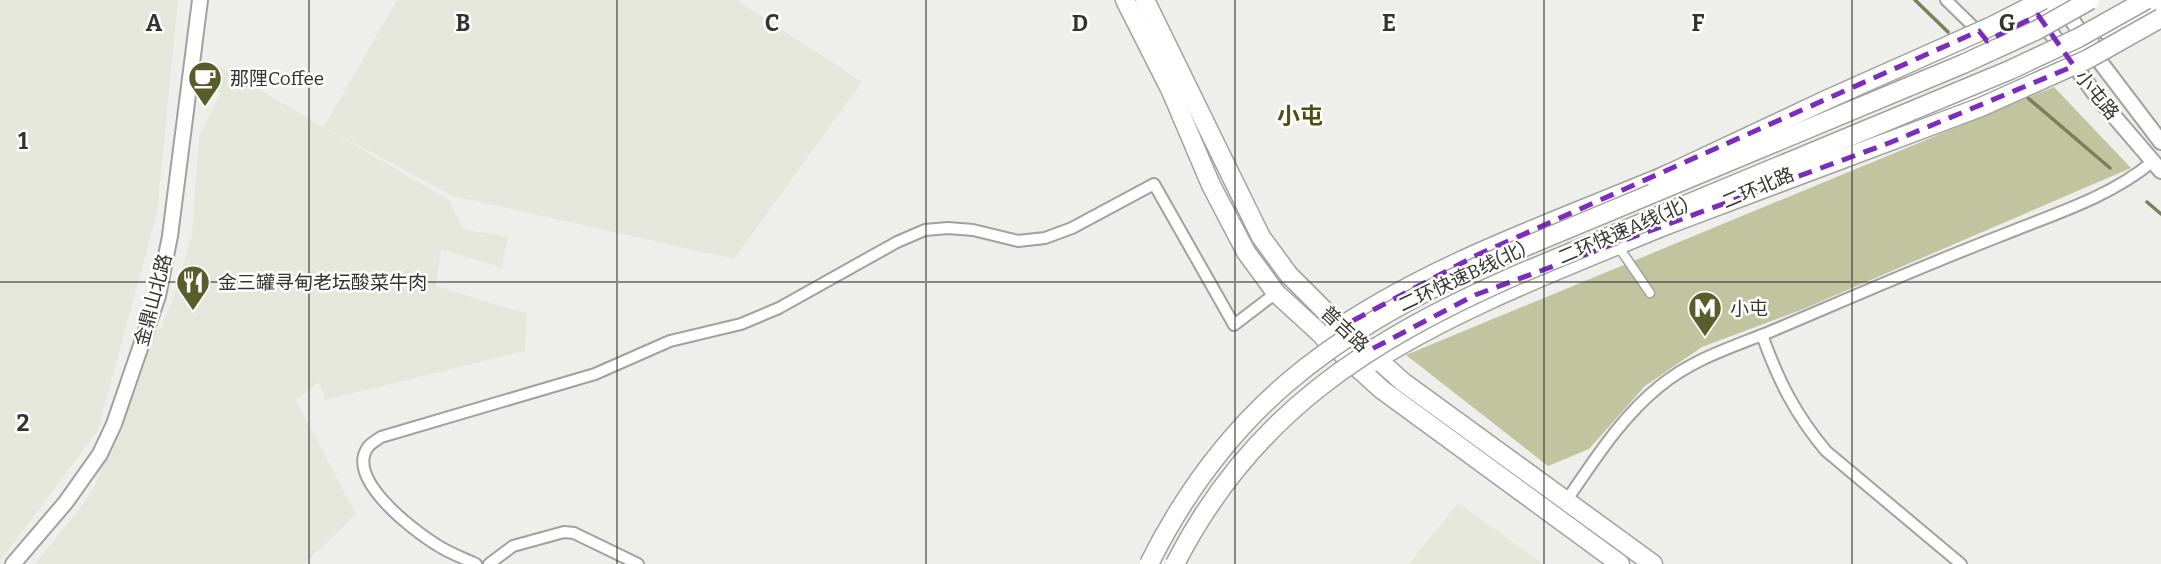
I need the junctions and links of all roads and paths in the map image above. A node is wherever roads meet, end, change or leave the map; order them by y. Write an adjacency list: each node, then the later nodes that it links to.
1 (200, 0): 28 (street, 金鼎山北路)
2 (1125, 0): 19 (main road, 普吉路)
3 (1146, 0): 22 (main road, 普吉路)
4 (1946, 0): 13 (street)
5 (2090, 0): 18 (main road, 二环快速B线(北), bridge)
6 (2146, 0): 21 (main road, 二环快速A线(北), bridge)
7 (2153, 0): 12 (main road, 二环北路)
8 (2063, 1): 10 (main road); 12 (street, 小屯路)
9 (2161, 4): 12 (street)
10 (2040, 8): 13 (main road); 14 (street, 小屯路); 18 (main road, bridge)
11 (2161, 18): 21 (main road, bridge)
12 (2090, 40): 14 (main road, 二环北路); 15 (street, 小屯路)
13 (1987, 41): 22 (main road)
14 (2065, 54): 16 (street, 小屯路); 17 (main road, 二环北路)
15 (2161, 142)
16 (2157, 167): 23 (street)
17 (1618, 246): 20 (street); 25 (main road, 二环北路)
18 (1454, 278): 22 (main road, 二环快速B线(北), bridge)
19 (1276, 293): 24 (main road, 普吉路); 29 (street)
20 (1650, 293)
21 (1464, 299): 33 (main road, 二环快速A线(北), bridge)
22 (1346, 331): 24 (main road); 25 (main road, 普吉路); 32 (main road, 二环快速B线(北), bridge)
23 (1762, 335): 27 (street); 36 (street)
24 (1324, 338): 26 (main road, 普吉路)
25 (1377, 359): 26 (main road, 二环北路); 27 (main road, 普吉路)
26 (1360, 370): 34 (main road, 普吉路)
27 (1566, 501): 35 (main road, 普吉路)
28 (13, 564)
29 (476, 564)
30 (489, 564): 31 (street)
31 (638, 564)
32 (1149, 564)
33 (1175, 564)
34 (1620, 564)
35 (1653, 564)
36 (1961, 564)

